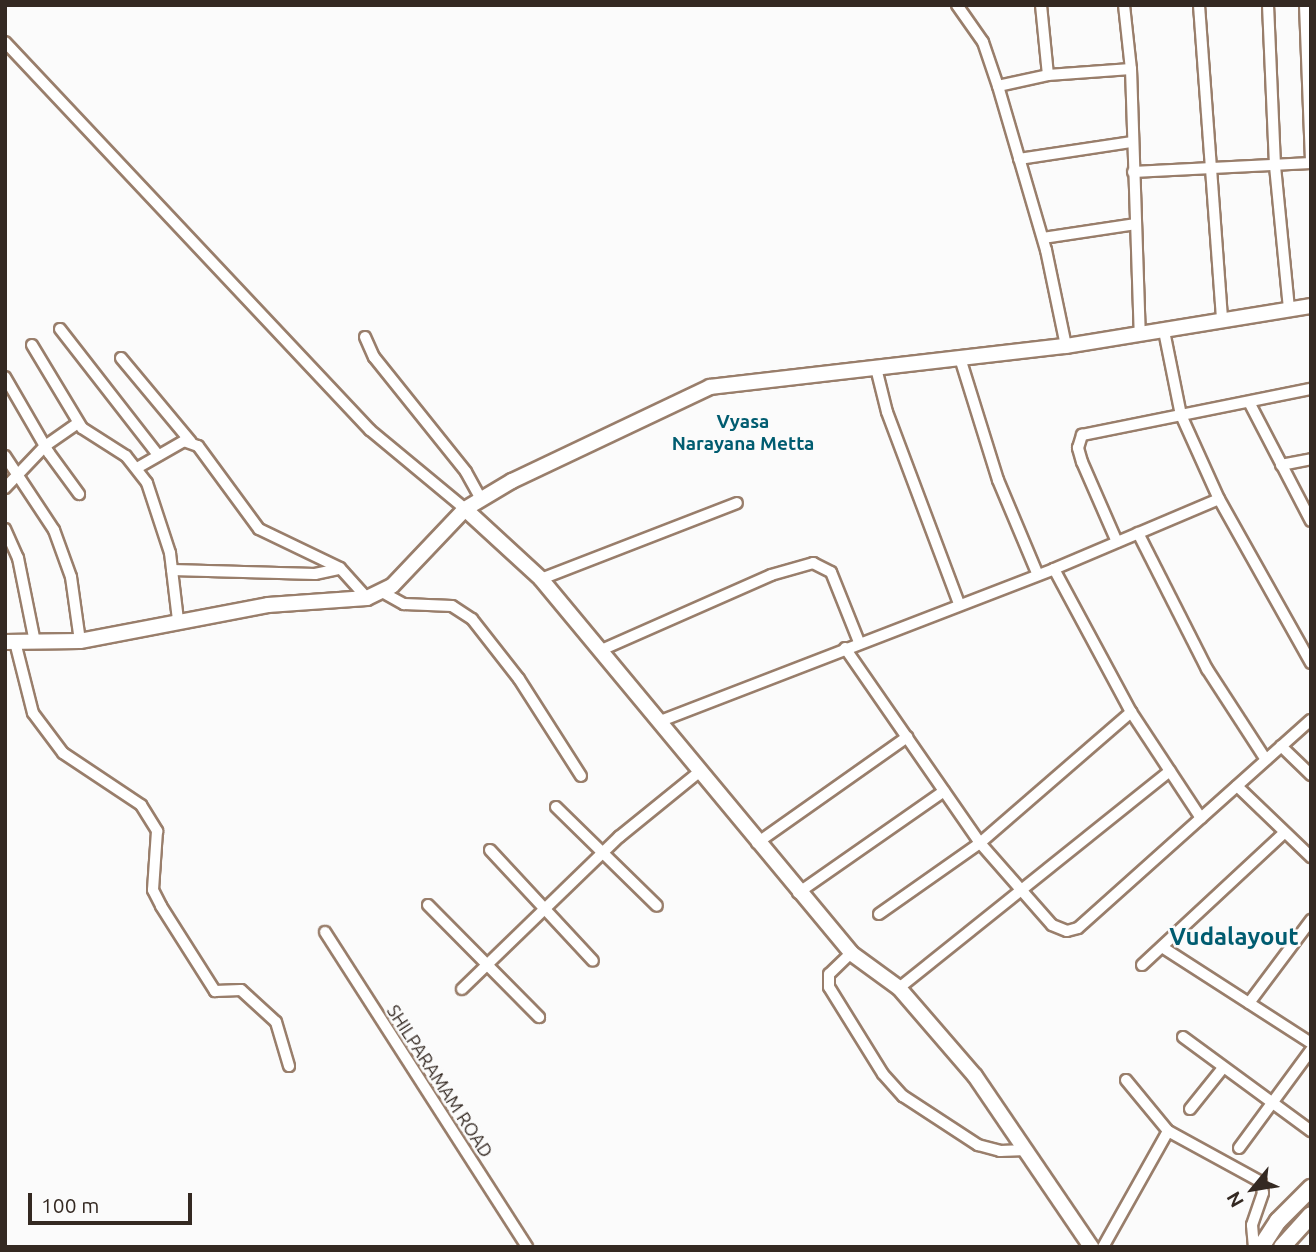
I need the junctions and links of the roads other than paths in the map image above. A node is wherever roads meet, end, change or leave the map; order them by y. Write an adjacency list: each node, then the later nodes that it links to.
1 (957, 5): 10 (street)
2 (1041, 5): 9 (street)
3 (1124, 5): 8 (street)
4 (1199, 5): 15 (street)
5 (1268, 5): 14 (street)
6 (1305, 5): 13 (street)
7 (5, 43): 49 (street)
8 (1131, 69): 9 (street); 11 (street)
9 (1048, 75): 10 (street)
10 (998, 86): 12 (street)
11 (1130, 142): 12 (street); 16 (street)
12 (1019, 159): 18 (street)
13 (1311, 160): 14 (street)
14 (1275, 166): 15 (street); 20 (street)
15 (1214, 169): 16 (street); 21 (street)
16 (1133, 172): 17 (street)
17 (1136, 223): 18 (street); 24 (street)
18 (1043, 238): 27 (street)
19 (1311, 306): 20 (street)
20 (1289, 309): 21 (street)
21 (1222, 321): 23 (street)
22 (60, 329): 38 (street)
23 (1164, 331): 24 (street); 34 (street)
24 (1140, 335): 27 (street)
25 (365, 337): 46 (street)
26 (32, 345): 35 (street)
27 (1066, 345): 29 (street)
28 (121, 358): 36 (street)
29 (960, 358): 30 (street); 57 (street)
30 (876, 368): 46 (street); 61 (street)
31 (5, 377): 37 (street)
32 (1311, 389): 33 (street)
33 (1249, 402): 34 (street); 41 (street)
34 (1181, 415): 47 (street); 53 (street)
35 (78, 423): 37 (street); 42 (street)
36 (191, 442): 38 (street); 54 (street)
37 (45, 446): 43 (street); 45 (street)
38 (158, 455): 42 (street)
39 (5, 456): 43 (street)
40 (1311, 459): 41 (street)
41 (1281, 466): 50 (street)
42 (137, 468): 56 (street)
43 (19, 474): 44 (street); 63 (street)
44 (5, 488)
45 (79, 494)
46 (481, 499): 49 (street)
47 (1219, 499): 52 (street); 69 (street)
48 (737, 503): 58 (street)
49 (465, 509): 58 (street); 59 (street)
50 (1311, 521)
51 (5, 529): 65 (street)
52 (1138, 533): 53 (street); 75 (street)
53 (1117, 542): 55 (street)
54 (340, 569): 56 (street); 60 (street)
55 (1054, 569): 57 (street); 70 (street)
56 (172, 570): 62 (street)
57 (1038, 575): 61 (street)
58 (541, 579): 68 (street)
59 (382, 592): 60 (street); 79 (street)
60 (367, 598): 62 (street)
61 (959, 604): 66 (street)
62 (178, 621): 63 (street)
63 (80, 640): 65 (street)
64 (10, 642): 65 (street); 110 (street)
65 (35, 642)
66 (859, 642): 67 (street); 68 (street)
67 (845, 648): 72 (street); 73 (street)
68 (599, 650): 72 (street)
69 (1311, 663)
70 (1131, 712): 76 (street); 86 (street)
71 (1311, 720): 74 (street)
72 (657, 722): 77 (street)
73 (907, 737): 81 (street); 85 (street)
74 (1281, 746): 75 (street); 78 (street)
75 (1266, 760): 80 (street)
76 (1170, 771): 83 (street); 90 (street)
77 (698, 772): 85 (street); 88 (street)
78 (1311, 775)
79 (581, 776)
80 (1237, 786): 83 (street); 84 (street)
81 (944, 791): 86 (street); 91 (street)
82 (556, 807): 88 (street)
83 (1201, 818): 90 (street)
84 (1284, 833): 89 (street); 98 (street)
85 (757, 843): 91 (street)
86 (980, 843): 90 (street); 95 (street)
87 (490, 850): 94 (street)
88 (604, 852): 93 (street); 94 (street)
89 (1311, 857)
90 (1023, 892): 103 (street)
91 (798, 893): 99 (street)
92 (428, 905): 101 (street)
93 (657, 906)
94 (545, 907): 100 (street); 101 (street)
95 (879, 914)
96 (1311, 920): 105 (street)
97 (325, 932): 121 (street, SHILPARAMAM ROAD)
98 (1162, 947): 102 (street); 105 (street)
99 (851, 953): 103 (street); 118 (street)
100 (593, 961)
101 (488, 964): 104 (street); 106 (street)
102 (1142, 965)
103 (899, 988): 118 (street)
104 (462, 989)
105 (1249, 1003): 108 (street)
106 (539, 1017)
107 (1183, 1037): 111 (street)
108 (1311, 1043)
109 (1311, 1050): 113 (street)
110 (289, 1066)
111 (1223, 1068): 113 (street); 114 (street)
112 (1126, 1080): 115 (street)
113 (1272, 1107): 116 (street); 117 (street)
114 (1190, 1109)
115 (1168, 1130): 123 (street); 124 (street)
116 (1311, 1131)
117 (1239, 1148)
118 (1026, 1150): 122 (street)
119 (1311, 1188): 125 (main road)
120 (1311, 1215): 126 (main road)
121 (527, 1247)
122 (1091, 1247)
123 (1103, 1247)
124 (1254, 1247)
125 (1261, 1247)
126 (1282, 1247)

